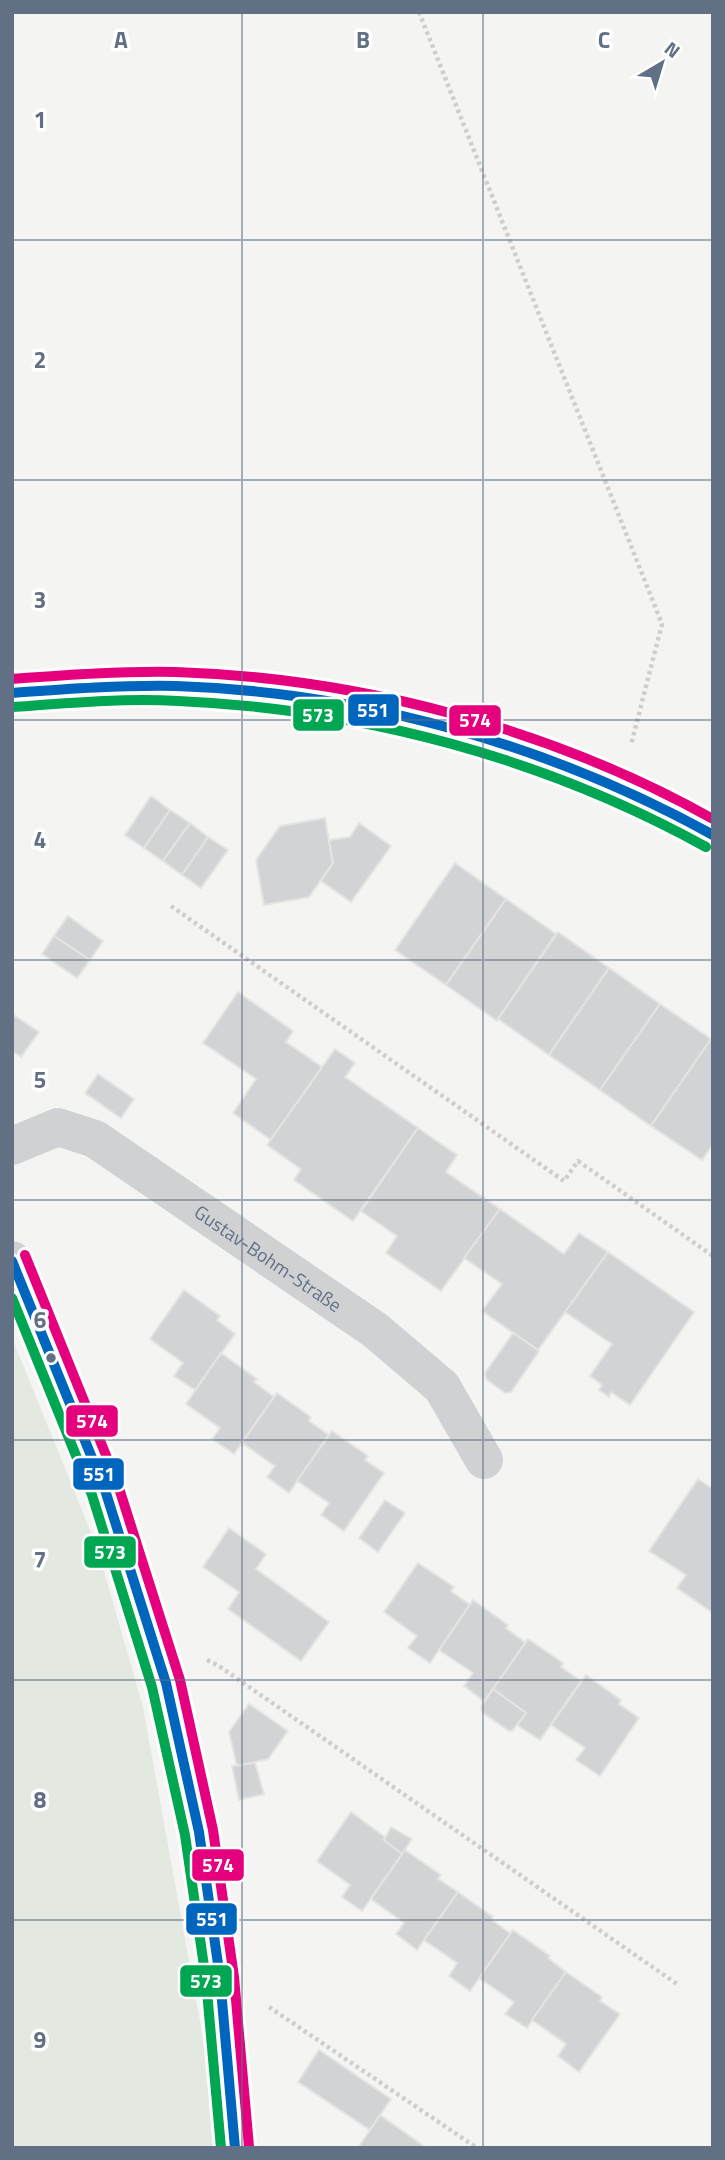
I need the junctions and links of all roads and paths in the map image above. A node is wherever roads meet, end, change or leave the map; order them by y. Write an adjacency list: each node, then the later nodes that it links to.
1 (419, 12): 3 (path)
2 (12, 693): 3 (street)
3 (619, 788): 4 (street)
4 (713, 835)
5 (171, 906): 7 (path)
6 (12, 1146): 9 (street, Gustav-Bohm-Straße)
7 (713, 1256)
8 (12, 1260): 10 (street)
9 (484, 1460)
10 (150, 1631): 11 (street); 12 (path)
11 (220, 1978): 13 (street); 14 (path)
12 (677, 1984)
13 (235, 2148)
14 (477, 2148)

